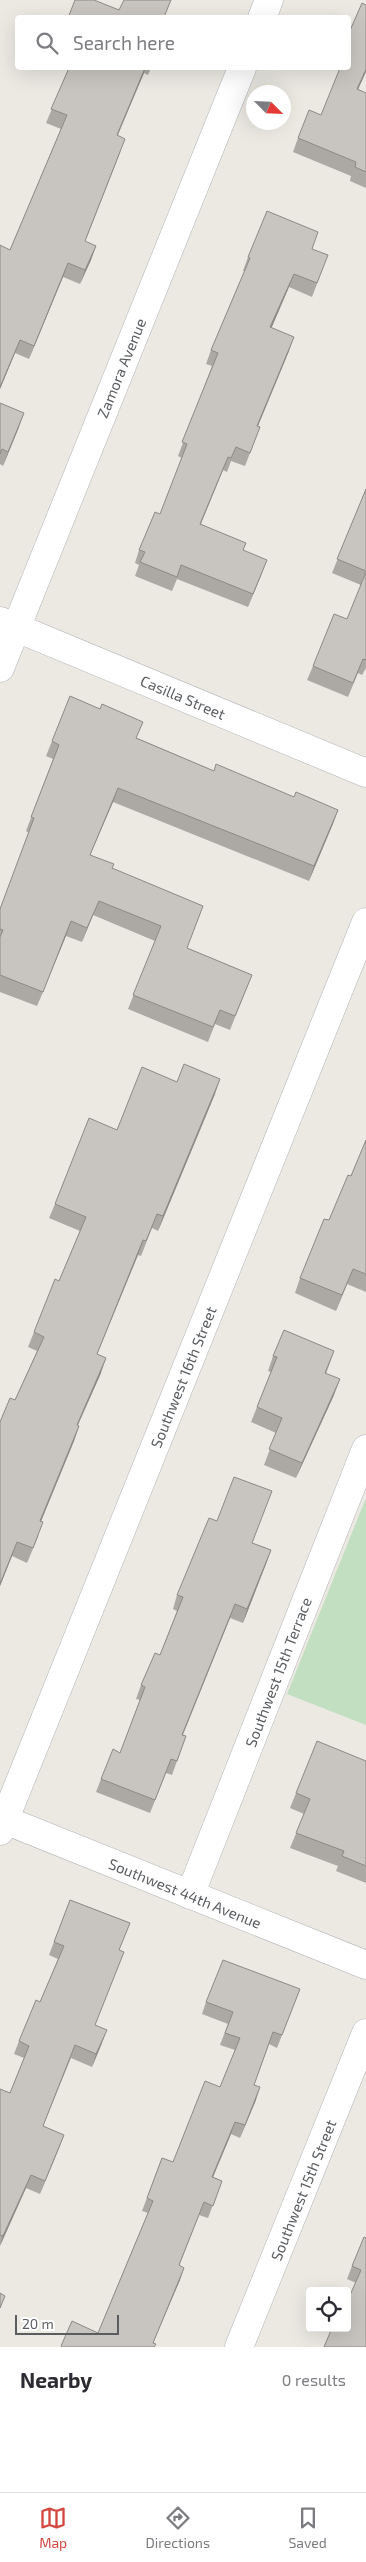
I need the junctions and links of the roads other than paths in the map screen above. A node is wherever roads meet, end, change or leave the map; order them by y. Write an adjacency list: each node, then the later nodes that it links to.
1 (269, 0): 2 (street)
2 (263, 15)
3 (241, 70): 4 (street, Zamora Avenue)
4 (8, 624): 5 (street, Zamora Avenue); 6 (street, Casilla Street)
5 (0, 668)
6 (366, 773)
7 (366, 922): 9 (street, Southwest 16th Street)
8 (366, 1449): 10 (street, Southwest 15th Terrace)
9 (2, 1823): 10 (street, Southwest 44th Avenue)
10 (190, 1895): 11 (street, Southwest 44th Avenue)
11 (366, 1965)
12 (366, 2033): 13 (street, Southwest 15th Street)
13 (239, 2347)

